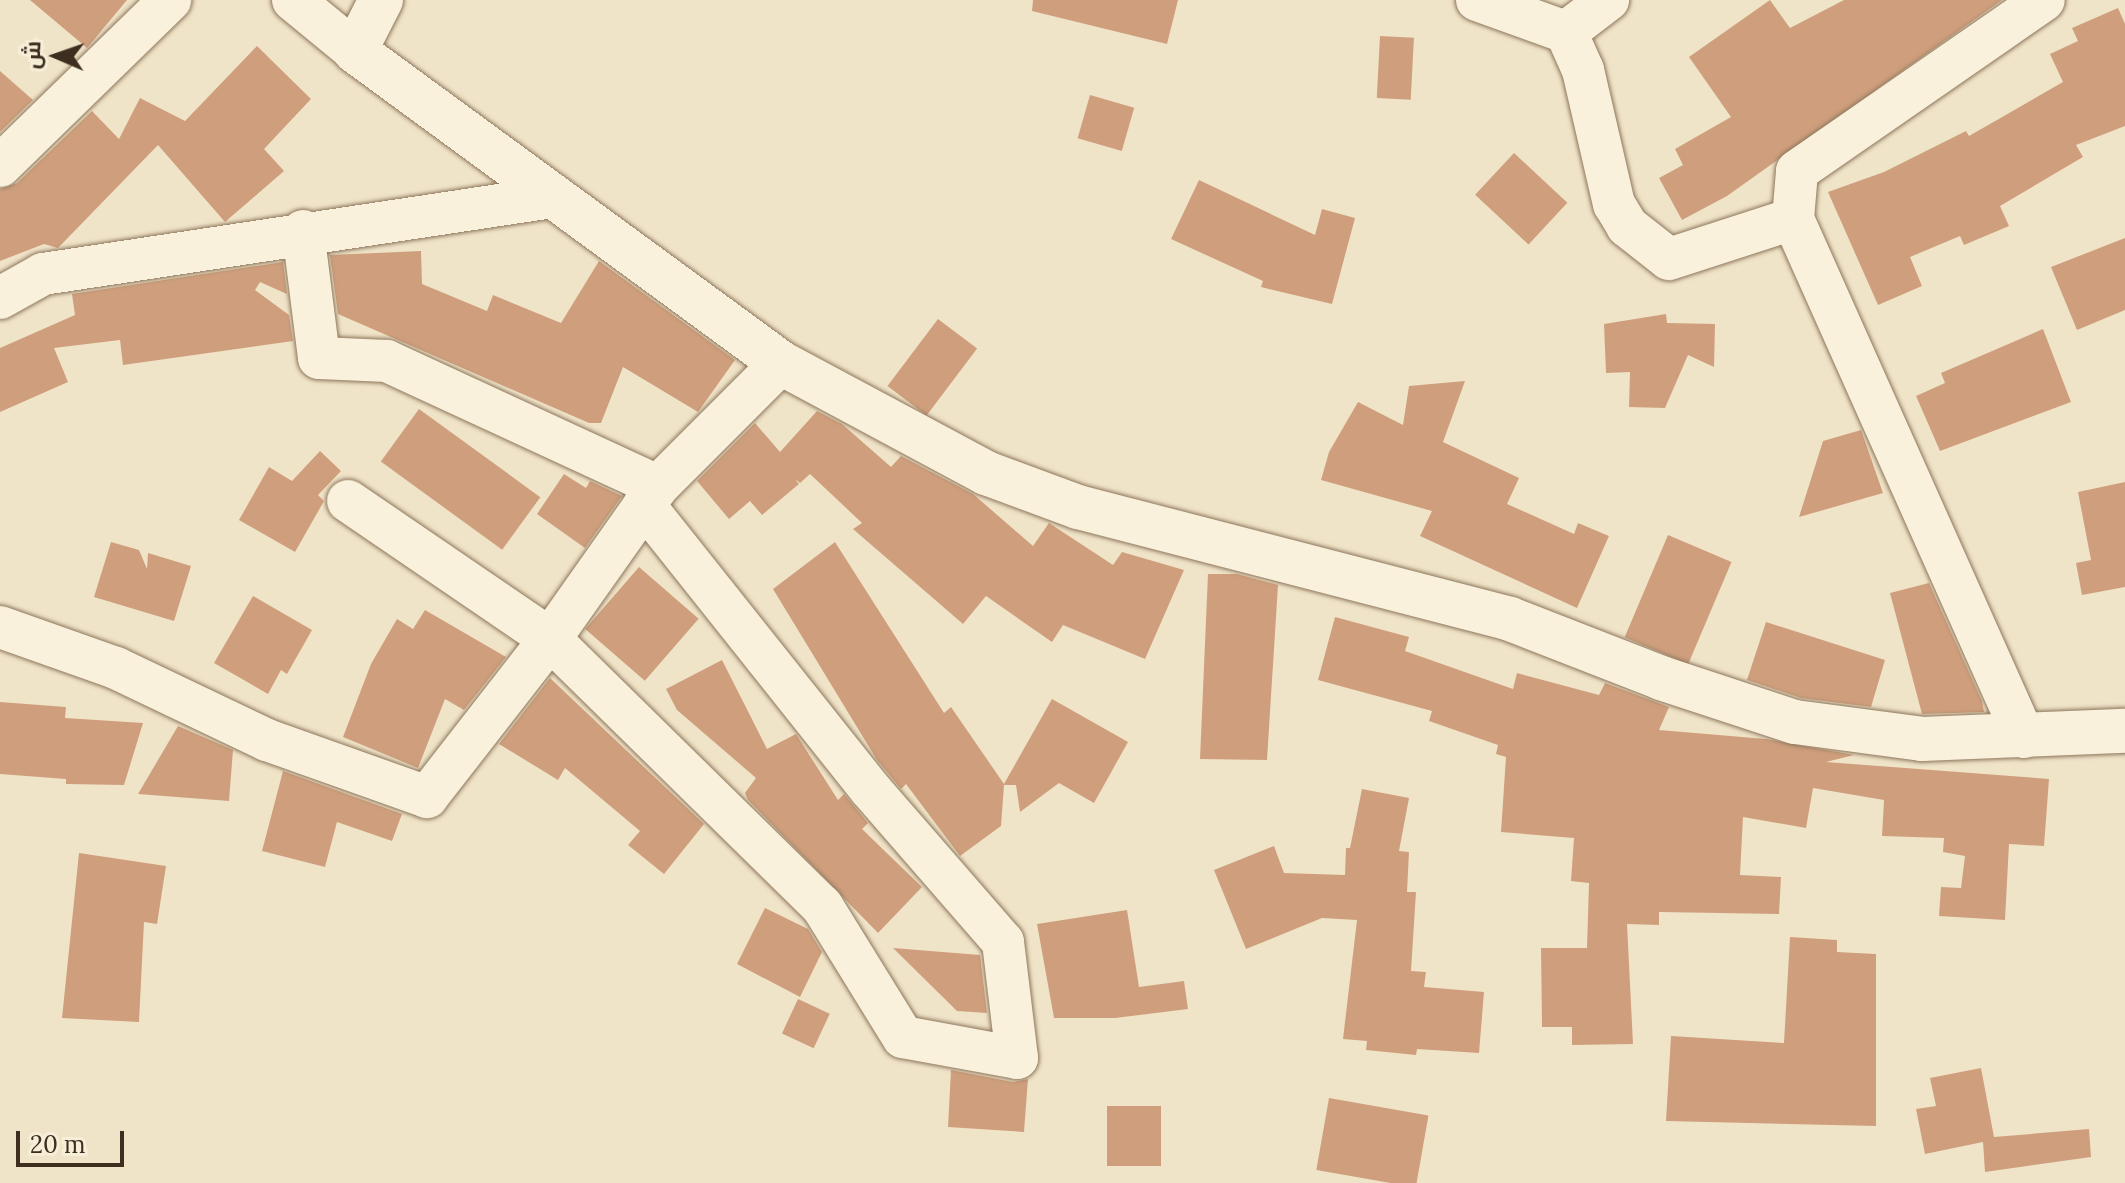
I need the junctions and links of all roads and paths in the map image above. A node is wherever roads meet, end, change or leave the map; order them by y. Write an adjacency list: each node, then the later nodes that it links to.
1 (170, 0): 9 (street)
2 (293, 0): 8 (street)
3 (381, 0): 8 (street)
4 (1477, 0): 7 (street)
5 (1608, 0): 7 (street)
6 (2044, 0): 11 (street)
7 (1566, 32): 11 (street)
8 (355, 51): 10 (street)
9 (0, 166)
10 (552, 197): 12 (street); 14 (street)
11 (1793, 219): 20 (street)
12 (303, 231): 13 (street); 15 (street)
13 (0, 298)
14 (781, 363): 15 (street); 20 (street)
15 (651, 495): 18 (street); 18 (street)
16 (348, 501): 18 (street)
17 (0, 627): 18 (street)
18 (550, 639)
19 (2125, 731): 20 (street)
20 (2024, 737)

